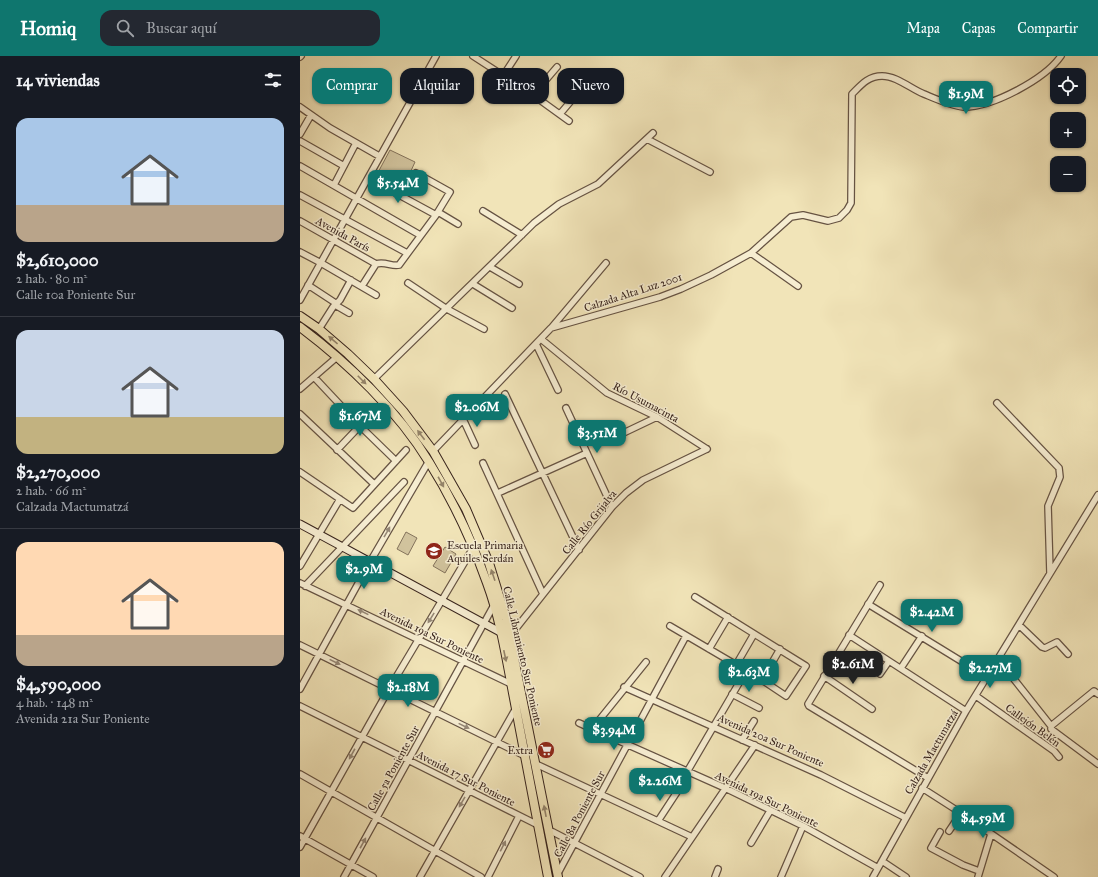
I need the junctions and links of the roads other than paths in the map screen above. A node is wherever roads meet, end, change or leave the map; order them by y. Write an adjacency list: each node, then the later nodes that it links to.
1 (436, 56): 20 (street)
2 (473, 56): 6 (street)
3 (516, 56): 7 (street)
4 (1061, 56): 39 (street, Calzada Alta Luz 2001)
5 (557, 67): 8 (street)
6 (492, 68)
7 (509, 68)
8 (549, 76)
9 (546, 104): 12 (street)
10 (568, 104): 12 (street)
11 (300, 107): 13 (street)
12 (560, 114): 14 (street)
13 (311, 115): 15 (street); 19 (street)
14 (569, 121)
15 (300, 134)
16 (653, 134): 17 (street)
17 (647, 139): 23 (street); 35 (street)
18 (300, 141): 22 (street)
19 (356, 143): 20 (street); 22 (street)
20 (379, 156): 25 (street)
21 (300, 166): 26 (street)
22 (344, 166): 26 (street)
23 (710, 172)
24 (416, 173): 30 (street)
25 (368, 178): 28 (street); 30 (street)
26 (334, 185): 28 (street)
27 (300, 195): 31 (street)
28 (357, 198): 31 (street); 34 (street)
29 (483, 211): 35 (street)
30 (437, 213): 33 (street); 34 (street)
31 (344, 220): 36 (street); 38 (street)
32 (300, 222): 36 (street, Avenida París)
33 (458, 224)
34 (420, 235): 38 (street)
35 (522, 235): 43 (street)
36 (334, 240): 40 (street); 42 (street, Avenida París)
37 (300, 252): 40 (street)
38 (407, 253): 42 (street)
39 (751, 253): 50 (street); 59 (street, Calzada Alta Luz 2001)
40 (321, 263): 44 (street); 48 (street)
41 (606, 263): 59 (street)
42 (376, 264): 49 (street)
43 (490, 267): 46 (street); 47 (street)
44 (351, 280): 49 (street); 53 (street)
45 (408, 283): 55 (street)
46 (472, 284): 54 (street); 55 (street)
47 (519, 284)
48 (308, 285): 52 (street); 53 (street)
49 (362, 286): 51 (street)
50 (798, 286)
51 (376, 295)
52 (300, 300)
53 (337, 304): 56 (street); 60 (street)
54 (512, 308)
55 (447, 309): 61 (street); 66 (street)
56 (349, 313)
57 (300, 316): 60 (main road, Calle Libramiento Sur Poniente)
58 (300, 327): 64 (main road, Calle Libramiento Sur Poniente)
59 (551, 328): 62 (street)
60 (319, 329): 66 (main road, Calle Libramiento Sur Poniente, one-way to 60)
61 (484, 330)
62 (541, 339): 63 (street); 74 (street, Río Usumacinta)
63 (536, 344): 68 (street); 75 (street)
64 (337, 357): 65 (street); 85 (main road, Calle Libramiento Sur Poniente, one-way to 85)
65 (314, 377): 67 (street); 76 (street)
66 (374, 379): 82 (main road, Calle Libramiento Sur Poniente, one-way to 66)
67 (300, 389)
68 (558, 390)
69 (505, 394): 88 (street)
70 (997, 403): 102 (street)
71 (566, 408): 83 (street)
72 (372, 413): 76 (street)
73 (300, 414): 80 (street)
74 (658, 417): 77 (street); 79 (street, Río Usumacinta)
75 (463, 419): 78 (street); 82 (street)
76 (359, 425): 80 (street); 84 (street)
77 (613, 438)
78 (475, 445)
79 (707, 449): 94 (street, Calle Río Grijalva)
80 (337, 450): 90 (street)
81 (406, 450): 84 (street)
82 (433, 451): 118 (main road, Calle Libramiento Sur Poniente, one-way to 82)
83 (587, 453): 88 (street); 94 (street)
84 (396, 461): 90 (street)
85 (429, 461): 98 (main road, Calle Libramiento Sur Poniente, one-way to 98); 100 (street, one-way to 85)
86 (484, 463): 91 (street)
87 (300, 472): 93 (street)
88 (542, 473): 91 (street); 99 (street)
89 (404, 482): 97 (street)
90 (374, 484): 93 (street)
91 (498, 493): 105 (street)
92 (1098, 495): 102 (street, Calzada Mactumatzá)
93 (340, 499): 96 (street)
94 (612, 507): 99 (street, Calle Río Grijalva)
95 (300, 524): 96 (street)
96 (319, 534): 97 (street); 101 (street)
97 (342, 546): 100 (street); 103 (street)
98 (473, 548): 107 (street); 110 (main road, Calle Libramiento Sur Poniente)
99 (579, 550): 105 (street, Calle Río Grijalva)
100 (370, 562): 107 (street); 109 (street)
101 (300, 566)
102 (1050, 573): 114 (street, Calzada Mactumatzá)
103 (303, 584): 109 (street, Avenida 19a Sur Poniente)
104 (880, 585): 108 (street)
105 (543, 594): 118 (street, Calle Río Grijalva)
106 (695, 597): 111 (street)
107 (442, 601): 112 (street); 121 (street, one-way to 121)
108 (868, 604): 117 (street); 120 (street)
109 (346, 605): 121 (street, Avenida 19a Sur Poniente, one-way to 109); 125 (street)
110 (494, 605): 112 (street, Calle 5a Poniente Sur); 115 (main road, Calle Libramiento Sur Poniente)
111 (728, 617): 116 (street); 123 (street)
112 (484, 623): 115 (street); 128 (street, Calle 5a Poniente Sur)
113 (670, 626): 119 (street)
114 (1019, 626): 126 (street); 127 (street, Calzada Mactumatzá)
115 (500, 632): 138 (main road, Calle Libramiento Sur Poniente, one-way to 138)
116 (754, 634): 124 (street); 131 (street)
117 (849, 635): 129 (street); 135 (street)
118 (510, 636): 165 (main road, Calle Libramiento Sur Poniente)
119 (686, 636): 123 (street); 145 (street, Calle 8a Poniente Sur)
120 (922, 636): 132 (street); 136 (street)
121 (418, 639): 128 (street, Avenida 19a Sur Poniente); 141 (street)
122 (300, 645): 125 (street)
123 (709, 649): 131 (street)
124 (780, 649): 137 (street); 137 (street)
125 (319, 654): 140 (street); 141 (street, one-way to 141)
126 (1068, 654)
127 (998, 659): 136 (street, Calzada Mactumatzá); 154 (street)
128 (463, 661): 138 (street, Avenida 19a Sur Poniente); 151 (street, Calle 5a Poniente Sur)
129 (889, 661): 132 (street); 134 (street)
130 (646, 662): 139 (street)
131 (736, 665): 133 (street)
132 (901, 668): 150 (street)
133 (746, 671): 137 (street); 142 (street)
134 (880, 674)
135 (824, 676): 149 (street); 169 (street)
136 (987, 677): 144 (street, Calzada Mactumatzá)
137 (762, 680)
138 (511, 684): 147 (main road, Calle Libramiento Sur Poniente)
139 (624, 688): 145 (street, Avenida 20a Sur Poniente); 156 (street)
140 (300, 689)
141 (389, 689): 151 (street); 157 (street)
142 (732, 694): 148 (street); 155 (street)
143 (1098, 694): 154 (street)
144 (976, 696): 150 (street, Calzada Mactumatzá); 163 (street, Callejón Belén)
145 (652, 700): 155 (street, Avenida 20a Sur Poniente); 160 (street, Calle 8a Poniente Sur)
146 (300, 706): 157 (street, Avenida 17 Sur Poniente)
147 (516, 708): 159 (street); 162 (main road, Calle Libramiento Sur Poniente)
148 (759, 708)
149 (872, 709)
150 (966, 711): 169 (street, Calzada Mactumatzá)
151 (435, 712): 159 (street, one-way to 159); 164 (street, Calle 5a Poniente Sur)
152 (754, 721): 158 (street)
153 (579, 723): 156 (street, Avenida 19a Sur Poniente)
154 (1051, 726): 166 (street)
155 (714, 727): 158 (street, Avenida 20a Sur Poniente); 167 (street)
156 (592, 729): 160 (street, Avenida 19a Sur Poniente)
157 (362, 737): 164 (street, Avenida 17 Sur Poniente); 173 (street, one-way to 173)
158 (742, 740): 161 (street, Avenida 20a Sur Poniente)
159 (496, 742): 162 (street); 172 (street)
160 (627, 745): 167 (street, Avenida 19a Sur Poniente); 175 (street, Calle 8a Poniente Sur)
161 (755, 745): 170 (street); 180 (street, Avenida 20a Sur Poniente)
162 (525, 756): 182 (main road, Calle Libramiento Sur Poniente)
163 (1059, 757)
164 (408, 760): 172 (street, Avenida 17 Sur Poniente); 179 (street, Calle 5a Poniente Sur)
165 (536, 764): 175 (street); 184 (main road, Calle Libramiento Sur Poniente, one-way to 165)
166 (1098, 764)
167 (687, 772): 170 (street, Avenida 19a Sur Poniente)
168 (300, 774): 173 (street)
169 (928, 778): 171 (street, Calzada Mactumatzá)
170 (725, 788): 176 (street, Avenida 19a Sur Poniente); 189 (street)
171 (922, 788): 177 (street); 180 (street, Calzada Mactumatzá)
172 (469, 790): 178 (street, Avenida 17 Sur Poniente); 193 (street, one-way to 193)
173 (331, 791): 179 (street); 188 (street)
174 (677, 792): 181 (street)
175 (600, 795): 181 (street); 190 (street, Calle 8a Poniente Sur)
176 (770, 811): 183 (street, Avenida 19a Sur Poniente); 191 (street)
177 (961, 813): 185 (street); 187 (street)
178 (519, 816): 182 (street, Avenida 17 Sur Poniente); 204 (street, one-way to 178)
179 (377, 818): 193 (street); 195 (street, Calle 5a Poniente Sur, one-way to 179)
180 (906, 818): 194 (street, Calzada Mactumatzá)
181 (658, 821): 189 (street)
182 (538, 825): 205 (main road, Calle Libramiento Sur Poniente)
183 (803, 826): 196 (street, Avenida 19a Sur Poniente); 209 (street)
184 (549, 831): 190 (street); 199 (main road, Calle Libramiento Sur Poniente)
185 (949, 831)
186 (940, 832): 198 (street)
187 (991, 834): 198 (street); 212 (street)
188 (302, 837): 192 (street); 195 (street)
189 (692, 837): 207 (street)
190 (575, 843): 199 (street, Calle 8a Poniente Sur); 206 (street)
191 (751, 843)
192 (300, 847)
193 (435, 851): 202 (street); 203 (street)
194 (882, 861): 196 (street, Calzada Mactumatzá); 211 (street)
195 (351, 864): 200 (street, Calle 5a Poniente Sur); 201 (street)
196 (878, 868): 210 (street, Calzada Mactumatzá)
197 (718, 869): 208 (street)
198 (978, 874)
199 (557, 876)
200 (344, 877)
201 (373, 877)
202 (420, 877)
203 (481, 877)
204 (488, 877)
205 (548, 877)
206 (640, 877)
207 (665, 877)
208 (714, 877)
209 (781, 877)
210 (873, 877)
211 (906, 877)
212 (1054, 877)

